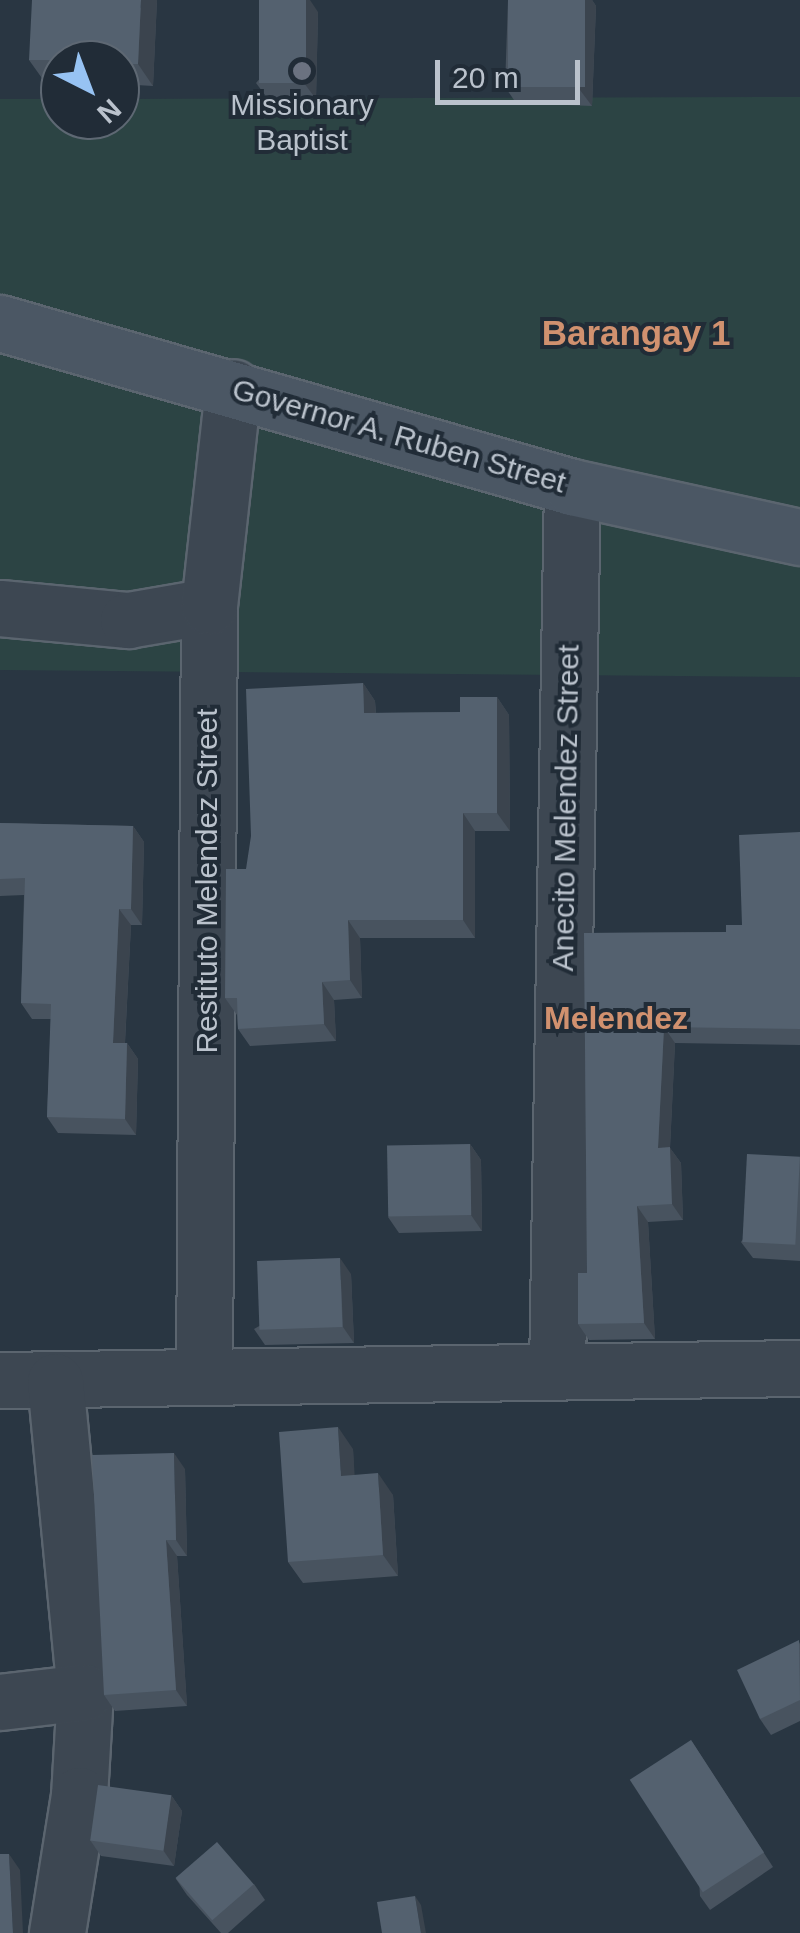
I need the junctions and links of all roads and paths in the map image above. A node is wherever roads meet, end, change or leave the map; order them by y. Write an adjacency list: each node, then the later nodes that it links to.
1 (0, 323): 2 (main road, Governor A. Ruben Street)
2 (233, 386): 3 (main road, Governor A. Ruben Street); 5 (street, Restituto Melendez Street)
3 (572, 487): 4 (main road, Governor A. Ruben Street); 8 (street, Anecito Melendez Street)
4 (800, 537)
5 (209, 606): 6 (street); 9 (street, Restituto Melendez Street)
6 (0, 608)
7 (800, 1368): 8 (street)
8 (556, 1370): 9 (street)
9 (204, 1377): 11 (street)
10 (0, 1380): 11 (street)
11 (55, 1380): 12 (street)
12 (85, 1692): 13 (street); 14 (street)
13 (0, 1702)
14 (56, 1933)

